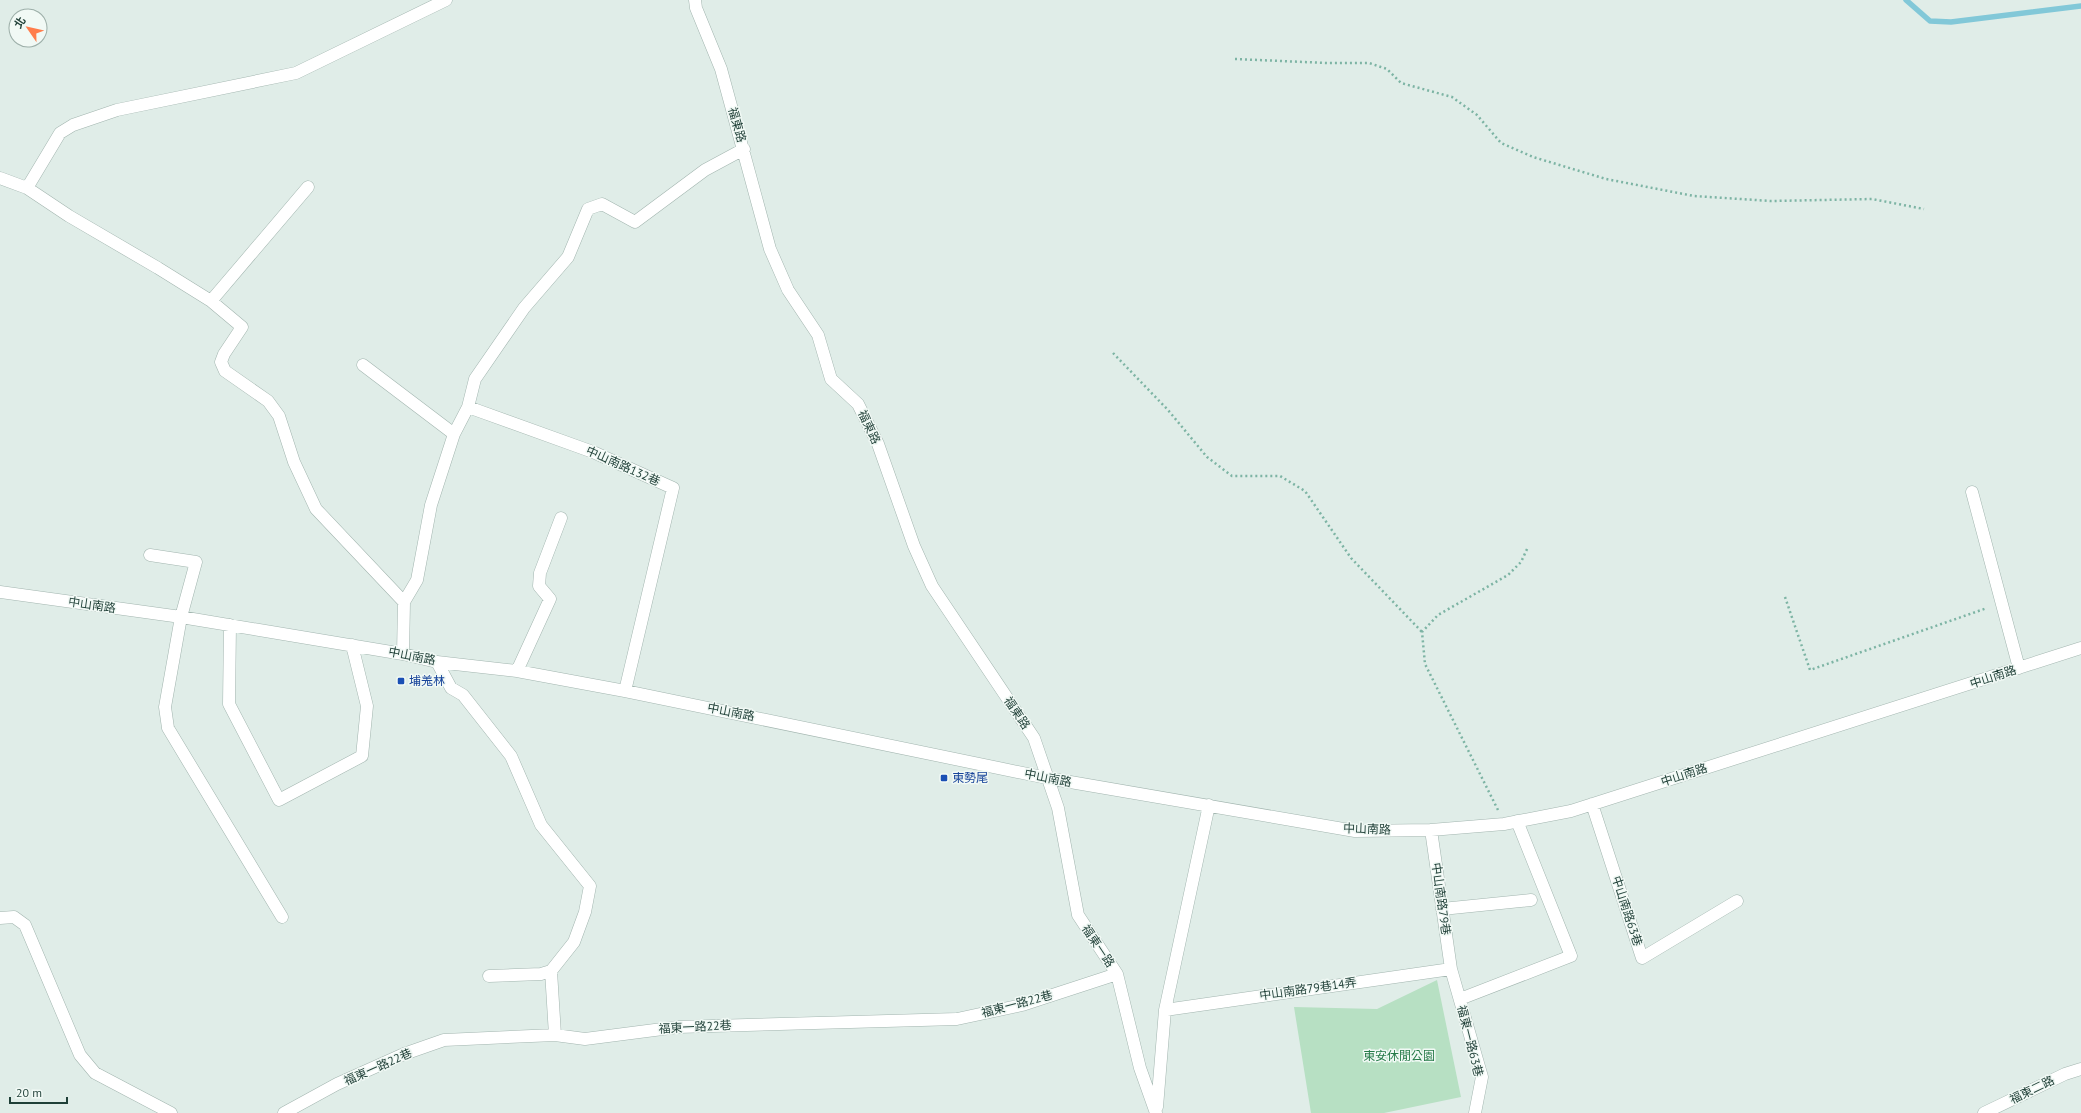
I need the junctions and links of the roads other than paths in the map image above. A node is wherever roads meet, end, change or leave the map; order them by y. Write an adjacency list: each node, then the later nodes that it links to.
1 (446, 0): 6 (street)
2 (694, 0): 3 (street, 福東路)
3 (744, 149): 9 (street); 25 (street, 福東路)
4 (0, 178): 6 (street)
5 (308, 186): 7 (street)
6 (27, 188): 7 (street)
7 (211, 301): 15 (street)
8 (363, 365): 10 (street)
9 (468, 407): 10 (street); 24 (street, 中山南路132巷)
10 (454, 434): 15 (street)
11 (1972, 492): 22 (street)
12 (561, 518): 23 (street)
13 (150, 555): 16 (street)
14 (0, 592): 16 (street, 中山南路)
15 (404, 602): 20 (street)
16 (181, 617): 17 (street, 中山南路); 33 (street)
17 (230, 625): 18 (street, 中山南路); 18 (street)
18 (352, 645): 20 (street, 中山南路)
19 (2081, 648): 22 (street, 中山南路)
20 (403, 654): 21 (street, 中山南路)
21 (437, 662): 23 (street, 中山南路); 36 (street)
22 (2019, 668): 26 (street, 中山南路)
23 (517, 671): 24 (street, 中山南路)
24 (625, 690): 25 (street, 中山南路)
25 (1047, 778): 27 (street, 中山南路); 37 (street, 福東一路)
26 (1592, 804): 28 (street, 中山南路); 31 (street, 中山南路63巷)
27 (1209, 805): 29 (street, 中山南路); 40 (street)
28 (1516, 821): 29 (street, 中山南路); 39 (street)
29 (1431, 830): 32 (street, 中山南路79巷)
30 (1531, 900): 32 (street)
31 (1738, 901)
32 (1442, 909): 35 (street, 中山南路79巷)
33 (282, 917)
34 (0, 918): 43 (street)
35 (1451, 969): 39 (street, 福東一路63巷); 40 (street, 中山南路79巷14弄)
36 (552, 971): 38 (street); 41 (street)
37 (1117, 974): 41 (street, 福東一路22巷); 45 (street, 福東一路)
38 (489, 976)
39 (1460, 999): 46 (street, 福東一路63巷)
40 (1165, 1010): 45 (street)
41 (554, 1035): 44 (street, 福東一路22巷)
42 (2081, 1069): 47 (street, 福東二路)
43 (171, 1113)
44 (284, 1113)
45 (1157, 1113)
46 (1475, 1113)
47 (1984, 1113)

